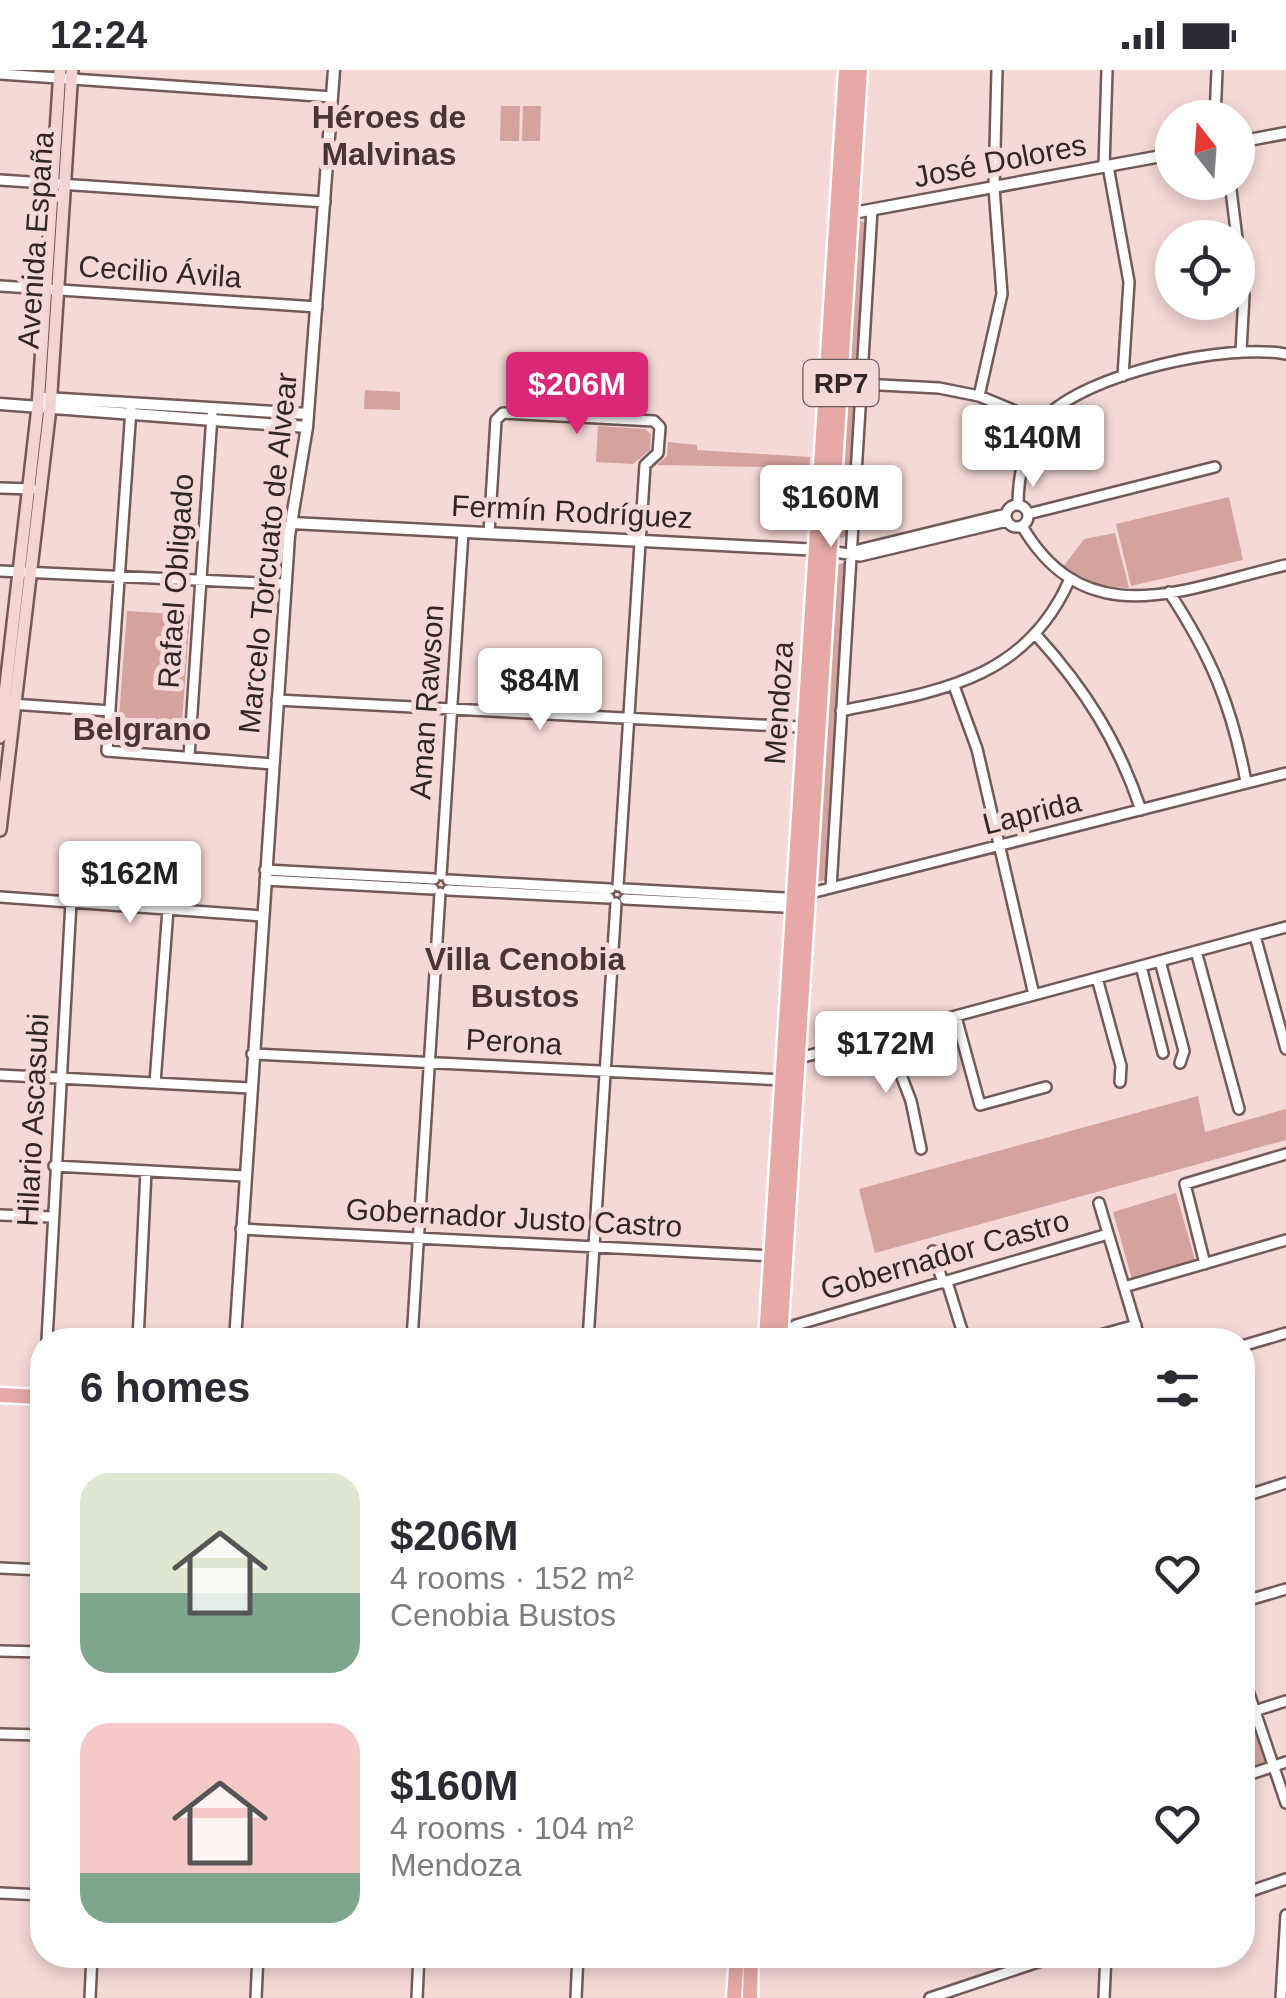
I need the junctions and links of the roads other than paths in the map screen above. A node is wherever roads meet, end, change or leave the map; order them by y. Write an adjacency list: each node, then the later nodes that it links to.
1 (334, 70): 9 (street, Marcelo Torcuato de Alvear)
2 (846, 70): 21 (main road, Mendoza / RP7)
3 (860, 70): 21 (main road, Mendoza / RP7)
4 (997, 70): 17 (street)
5 (1107, 70): 14 (street)
6 (1216, 70): 10 (street)
7 (0, 74): 8 (street)
8 (66, 74): 9 (street); 16 (main road, Avenida España)
9 (332, 96): 19 (street, Marcelo Torcuato de Alvear)
10 (1215, 100)
11 (1286, 132): 12 (street)
12 (1255, 138)
13 (1155, 157): 14 (street, José Dolores)
14 (1106, 167): 17 (street, José Dolores); 27 (street)
15 (0, 180): 16 (street)
16 (59, 184): 19 (street); 23 (main road, Avenida España)
17 (994, 188): 20 (street, José Dolores); 29 (street)
18 (1232, 200): 25 (street)
19 (325, 202): 24 (street, Marcelo Torcuato de Alvear)
20 (872, 210): 21 (street, José Dolores); 28 (street)
21 (844, 214): 48 (main road, Mendoza / RP7)
22 (0, 286): 23 (street, Cecilio Ávila)
23 (52, 290): 24 (street, Cecilio Ávila); 31 (main road, Avenida España)
24 (318, 307): 35 (street, Marcelo Torcuato de Alvear)
25 (1241, 351): 26 (street); 27 (street)
26 (1286, 354)
27 (1123, 376): 36 (street)
28 (861, 384): 29 (street); 49 (street)
29 (979, 396): 36 (street)
30 (132, 402): 31 (street); 33 (street); 34 (street)
31 (40, 403): 32 (street); 33 (street); 39 (main road, Avenida España)
32 (0, 404)
33 (131, 414): 34 (street); 53 (street)
34 (212, 414): 35 (street); 54 (street, Rafael Obligado)
35 (308, 421): 43 (street, Marcelo Torcuato de Alvear)
36 (1042, 422): 40 (street)
37 (1214, 467): 41 (street)
38 (0, 488): 39 (street)
39 (34, 489): 51 (main road, Avenida España)
40 (1018, 505): 41 (street); 42 (street)
41 (1028, 514): 44 (street)
42 (1007, 518): 44 (street); 49 (street, Fermín Rodríguez)
43 (292, 523): 45 (street, Fermín Rodríguez); 56 (street, Marcelo Torcuato de Alvear)
44 (1022, 526): 55 (street)
45 (463, 532): 46 (street, Fermín Rodríguez); 62 (street, Aman Rawson)
46 (489, 533): 47 (street, Fermín Rodríguez); 47 (street)
47 (640, 541): 48 (street, Fermín Rodríguez); 65 (street)
48 (823, 550): 49 (street, Fermín Rodríguez); 66 (main road, Mendoza / RP7)
49 (850, 552): 64 (street)
50 (1286, 566): 57 (street)
51 (25, 571): 52 (street); 53 (street); 61 (main road, Avenida España)
52 (0, 572)
53 (119, 575): 54 (street); 63 (street)
54 (201, 580): 56 (street); 68 (street, Rafael Obligado)
55 (1069, 581): 57 (street); 58 (street)
56 (286, 584): 60 (street, Marcelo Torcuato de Alvear)
57 (1169, 592): 71 (street)
58 (1037, 636): 59 (street); 72 (street)
59 (954, 686): 64 (street); 74 (street)
60 (277, 700): 62 (street); 69 (street, Marcelo Torcuato de Alvear)
61 (6, 704): 63 (street); 67 (main road, Avenida España); 73 (main road, Avenida España)
62 (452, 708): 65 (street); 76 (street, Aman Rawson)
63 (110, 710): 68 (street)
64 (841, 711): 77 (street)
65 (628, 718): 66 (street); 78 (street)
66 (812, 727): 79 (main road, Mendoza / RP7); 82 (main road, Mendoza / RP7)
67 (0, 737)
68 (189, 757): 69 (street)
69 (273, 764): 75 (street, Marcelo Torcuato de Alvear)
70 (1286, 772): 71 (street, Laprida)
71 (1246, 782): 72 (street, Laprida)
72 (1141, 810): 74 (street, Laprida)
73 (0, 830)
74 (997, 848): 77 (street, Laprida); 91 (street)
75 (265, 875): 76 (street, Laprida); 84 (street, Marcelo Torcuato de Alvear)
76 (441, 884): 78 (street, Laprida); 99 (street, Aman Rawson)
77 (831, 888): 79 (street, Laprida)
78 (617, 894): 82 (street, Laprida); 101 (street)
79 (808, 894): 82 (street, Laprida); 98 (main road, Mendoza / RP7)
80 (0, 897): 81 (street)
81 (71, 902): 83 (street); 103 (street, Hilario Ascasubi)
82 (792, 903): 94 (main road, Mendoza / RP7)
83 (168, 909): 84 (street); 106 (street)
84 (262, 916): 97 (street, Marcelo Torcuato de Alvear)
85 (1286, 927): 86 (street)
86 (1255, 936): 87 (street); 95 (street)
87 (1196, 952): 88 (street); 109 (street)
88 (1160, 961): 89 (street); 100 (street)
89 (1141, 966): 90 (street); 96 (street)
90 (1098, 978): 91 (street); 105 (street)
91 (1034, 996): 92 (street)
92 (956, 1016): 93 (street); 107 (street)
93 (886, 1033): 98 (street); 110 (street)
94 (784, 1039): 98 (street); 104 (main road, Mendoza / RP7)
95 (1286, 1049)
96 (1163, 1053)
97 (252, 1054): 99 (street, Perona); 108 (street, Marcelo Torcuato de Alvear)
98 (798, 1057): 104 (main road, Mendoza / RP7)
99 (430, 1062): 101 (street, Perona); 120 (street, Aman Rawson)
100 (1180, 1063)
101 (606, 1071): 104 (street, Perona); 122 (street)
102 (0, 1075): 103 (street)
103 (58, 1078): 106 (street); 112 (street, Hilario Ascasubi)
104 (783, 1079): 124 (main road, Mendoza / RP7); 124 (main road, Mendoza / RP7)
105 (1120, 1082)
106 (155, 1083): 108 (street)
107 (1046, 1086)
108 (250, 1088): 114 (street, Marcelo Torcuato de Alvear)
109 (1239, 1108)
110 (921, 1149)
111 (1286, 1154): 125 (street)
112 (54, 1166): 113 (street); 117 (street, Hilario Ascasubi)
113 (146, 1171): 114 (street); 132 (street)
114 (244, 1176): 118 (street, Marcelo Torcuato de Alvear)
115 (1099, 1203): 119 (street)
116 (0, 1215): 117 (street)
117 (52, 1216): 131 (street, Hilario Ascasubi)
118 (241, 1229): 120 (street, Gobernador Justo Castro); 133 (street, Marcelo Torcuato de Alvear)
119 (1108, 1234): 126 (street, Gobernador Castro); 127 (street)
120 (418, 1238): 122 (street, Gobernador Justo Castro); 134 (street, Aman Rawson)
121 (1286, 1240): 125 (street)
122 (594, 1247): 124 (street, Gobernador Justo Castro); 135 (street)
123 (933, 1251): 126 (street)
124 (778, 1256): 128 (main road, Mendoza / RP7)
125 (1206, 1264): 127 (street)
126 (945, 1282): 129 (street, Gobernador Castro); 138 (street)
127 (1124, 1287): 130 (street)
128 (775, 1312): 129 (street, Gobernador Castro); 136 (main road, Mendoza / RP7)
129 (796, 1325): 137 (street, Gobernador Castro)
130 (1136, 1325): 139 (street); 140 (street)
131 (47, 1328)
132 (139, 1328)
133 (235, 1328)
134 (413, 1328)
135 (589, 1328)
136 (775, 1328)
137 (792, 1328)
138 (960, 1328)
139 (1125, 1328)
140 (1137, 1328)
141 (1286, 1333): 142 (street)
142 (1255, 1342)
143 (0, 1394): 144 (main road)
144 (30, 1396)
145 (1286, 1483): 146 (street)
146 (1255, 1493)
147 (0, 1568): 148 (street)
148 (30, 1569)
149 (1286, 1589): 150 (street)
150 (1255, 1598)
151 (0, 1651): 152 (street)
152 (30, 1652)
153 (1286, 1700): 154 (street)
154 (1255, 1710): 158 (street)
155 (0, 1734): 156 (street)
156 (30, 1735)
157 (1286, 1762): 158 (street)
158 (1273, 1767): 159 (street); 160 (street)
159 (1255, 1773)
160 (1286, 1802)
161 (1286, 1880): 162 (street)
162 (1255, 1890)
163 (0, 1893): 164 (street)
164 (30, 1894)
165 (1286, 1915): 182 (street)
166 (91, 1968): 175 (street)
167 (257, 1968): 176 (street)
168 (418, 1968): 177 (street)
169 (577, 1968): 178 (street)
170 (735, 1968): 179 (main road)
171 (750, 1968): 180 (main road)
172 (1021, 1968): 174 (street)
173 (1105, 1968): 181 (street)
174 (936, 1997)
175 (90, 1998)
176 (256, 1998)
177 (417, 1998)
178 (576, 1998)
179 (734, 1998)
180 (750, 1998)
181 (1104, 1998)
182 (1281, 1998)

